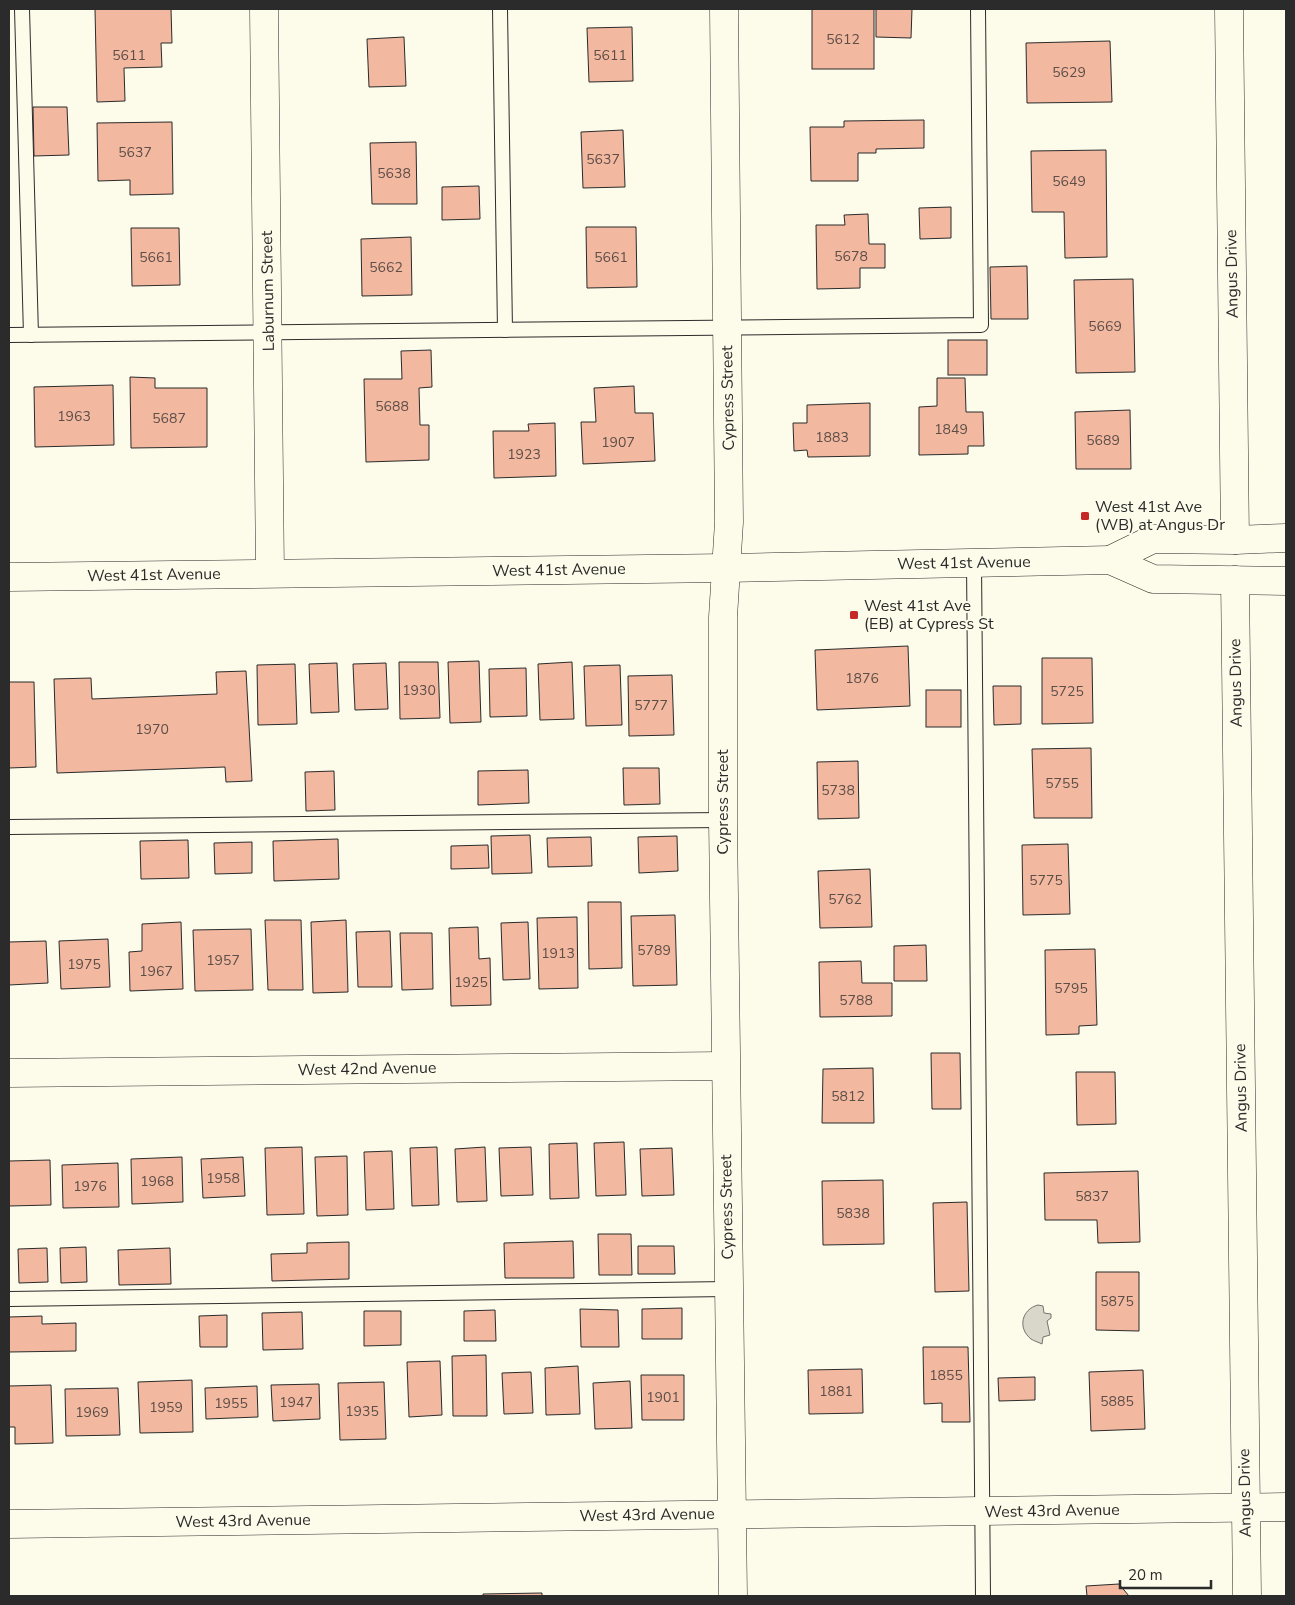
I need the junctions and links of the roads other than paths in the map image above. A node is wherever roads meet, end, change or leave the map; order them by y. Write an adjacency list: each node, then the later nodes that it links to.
1 (22, 9): 11 (lane)
2 (264, 9): 9 (street, Laburnum Street)
3 (500, 9): 8 (lane)
4 (724, 9): 7 (street, Cypress Street)
5 (978, 9): 7 (lane)
6 (1229, 9): 13 (street, Angus Drive)
7 (727, 328): 8 (lane); 16 (street, Cypress Street)
8 (505, 330): 9 (lane)
9 (268, 332): 11 (lane); 17 (street, Laburnum Street)
10 (9, 335): 11 (lane)
11 (31, 335)
12 (1286, 538): 13 (street, West 41st Avenue)
13 (1235, 540): 14 (street, West 41st Avenue)
14 (1110, 560): 15 (street, West 41st Avenue); 19 (street, West 41st Avenue)
15 (974, 562): 16 (street, West 41st Avenue); 29 (lane)
16 (726, 568): 17 (street, West 41st Avenue); 21 (street, Cypress Street)
17 (270, 573): 18 (street, West 41st Avenue)
18 (9, 577)
19 (1235, 580): 20 (street, West 41st Avenue); 28 (street, Angus Drive)
20 (1286, 581)
21 (723, 820): 22 (lane); 23 (street, Cypress Street)
22 (9, 827)
23 (725, 1066): 24 (street, West 42nd Avenue); 25 (street, Cypress Street)
24 (9, 1072)
25 (728, 1289): 26 (lane); 30 (street, Cypress Street)
26 (9, 1298)
27 (1286, 1507): 28 (street, West 43rd Avenue)
28 (1246, 1508): 29 (street, West 43rd Avenue); 34 (street, Angus Drive)
29 (982, 1511): 30 (street, West 43rd Avenue); 33 (lane)
30 (732, 1514): 31 (street, West 43rd Avenue); 32 (street, Cypress Street)
31 (9, 1524)
32 (733, 1596)
33 (983, 1596)
34 (1247, 1596)

